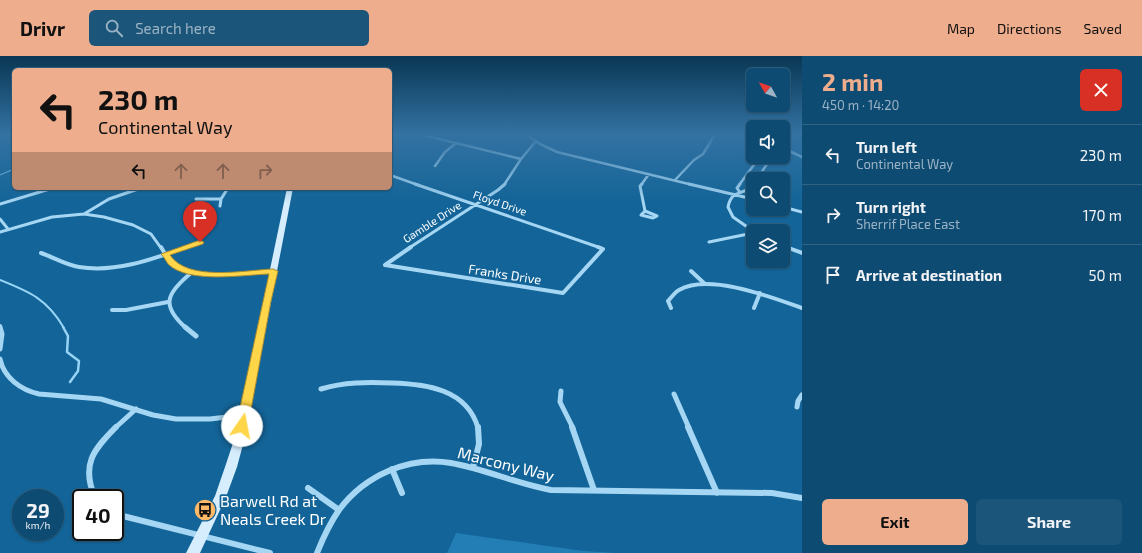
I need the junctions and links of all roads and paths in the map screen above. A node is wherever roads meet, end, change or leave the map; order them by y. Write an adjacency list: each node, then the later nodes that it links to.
1 (441, 157): 7 (street)
2 (510, 157): 6 (street)
3 (523, 157): 6 (street, Gamble Drive)
4 (579, 157): 10 (street)
5 (698, 157): 13 (street)
6 (521, 160): 25 (street, Gamble Drive)
7 (435, 166)
8 (749, 172): 9 (street)
9 (761, 172)
10 (649, 174): 13 (street); 28 (street)
11 (392, 176): 25 (street, Floyd Drive)
12 (746, 176): 19 (street)
13 (675, 180): 20 (street)
14 (44, 190): 24 (street)
15 (135, 190): 30 (street)
16 (227, 190): 23 (street)
17 (290, 190): 44 (street)
18 (746, 190): 19 (street)
19 (739, 191): 20 (street)
20 (735, 194): 21 (street); 32 (street)
21 (746, 197)
22 (196, 199): 23 (street)
23 (221, 199): 26 (street)
24 (0, 204)
25 (477, 204): 38 (street, Floyd Drive); 43 (street, Gamble Drive)
26 (220, 206)
27 (790, 209): 29 (street)
28 (645, 211): 28 (street)
29 (802, 212)
30 (84, 214): 33 (street); 42 (street)
31 (0, 219): 33 (street)
32 (746, 227)
33 (8, 229): 34 (street)
34 (0, 232)
35 (746, 234): 37 (street)
36 (200, 242): 42 (street)
37 (709, 242)
38 (603, 249): 43 (street, Franks Drive)
39 (790, 249): 41 (street)
40 (41, 253): 42 (street)
41 (802, 253)
42 (165, 254): 46 (street)
43 (385, 265)
44 (273, 271): 46 (street); 64 (street)
45 (691, 271): 47 (street)
46 (191, 273): 49 (street)
47 (704, 284): 48 (street); 50 (street)
48 (760, 293): 51 (street); 52 (street)
49 (168, 302): 53 (street); 55 (street)
50 (671, 308)
51 (754, 308)
52 (802, 308)
53 (112, 310)
54 (0, 326): 56 (street)
55 (196, 336)
56 (0, 349)
57 (0, 359): 63 (street)
58 (321, 389): 65 (street)
59 (561, 391): 69 (street)
60 (674, 394): 71 (street)
61 (802, 395): 62 (street)
62 (797, 407)
63 (136, 410): 64 (street); 68 (street)
64 (244, 415): 75 (street)
65 (474, 468): 66 (street, Marcony Way); 69 (street, Marcony Way)
66 (392, 470): 70 (street); 73 (street, Marcony Way)
67 (308, 488): 73 (street)
68 (90, 489)
69 (594, 490): 71 (street, Marcony Way)
70 (402, 492)
71 (717, 492): 72 (street, Marcony Way)
72 (802, 498)
73 (339, 510): 78 (street, Marcony Way)
74 (124, 516): 75 (street)
75 (203, 535): 76 (street); 77 (street)
76 (193, 553)
77 (270, 553)
78 (317, 553)

